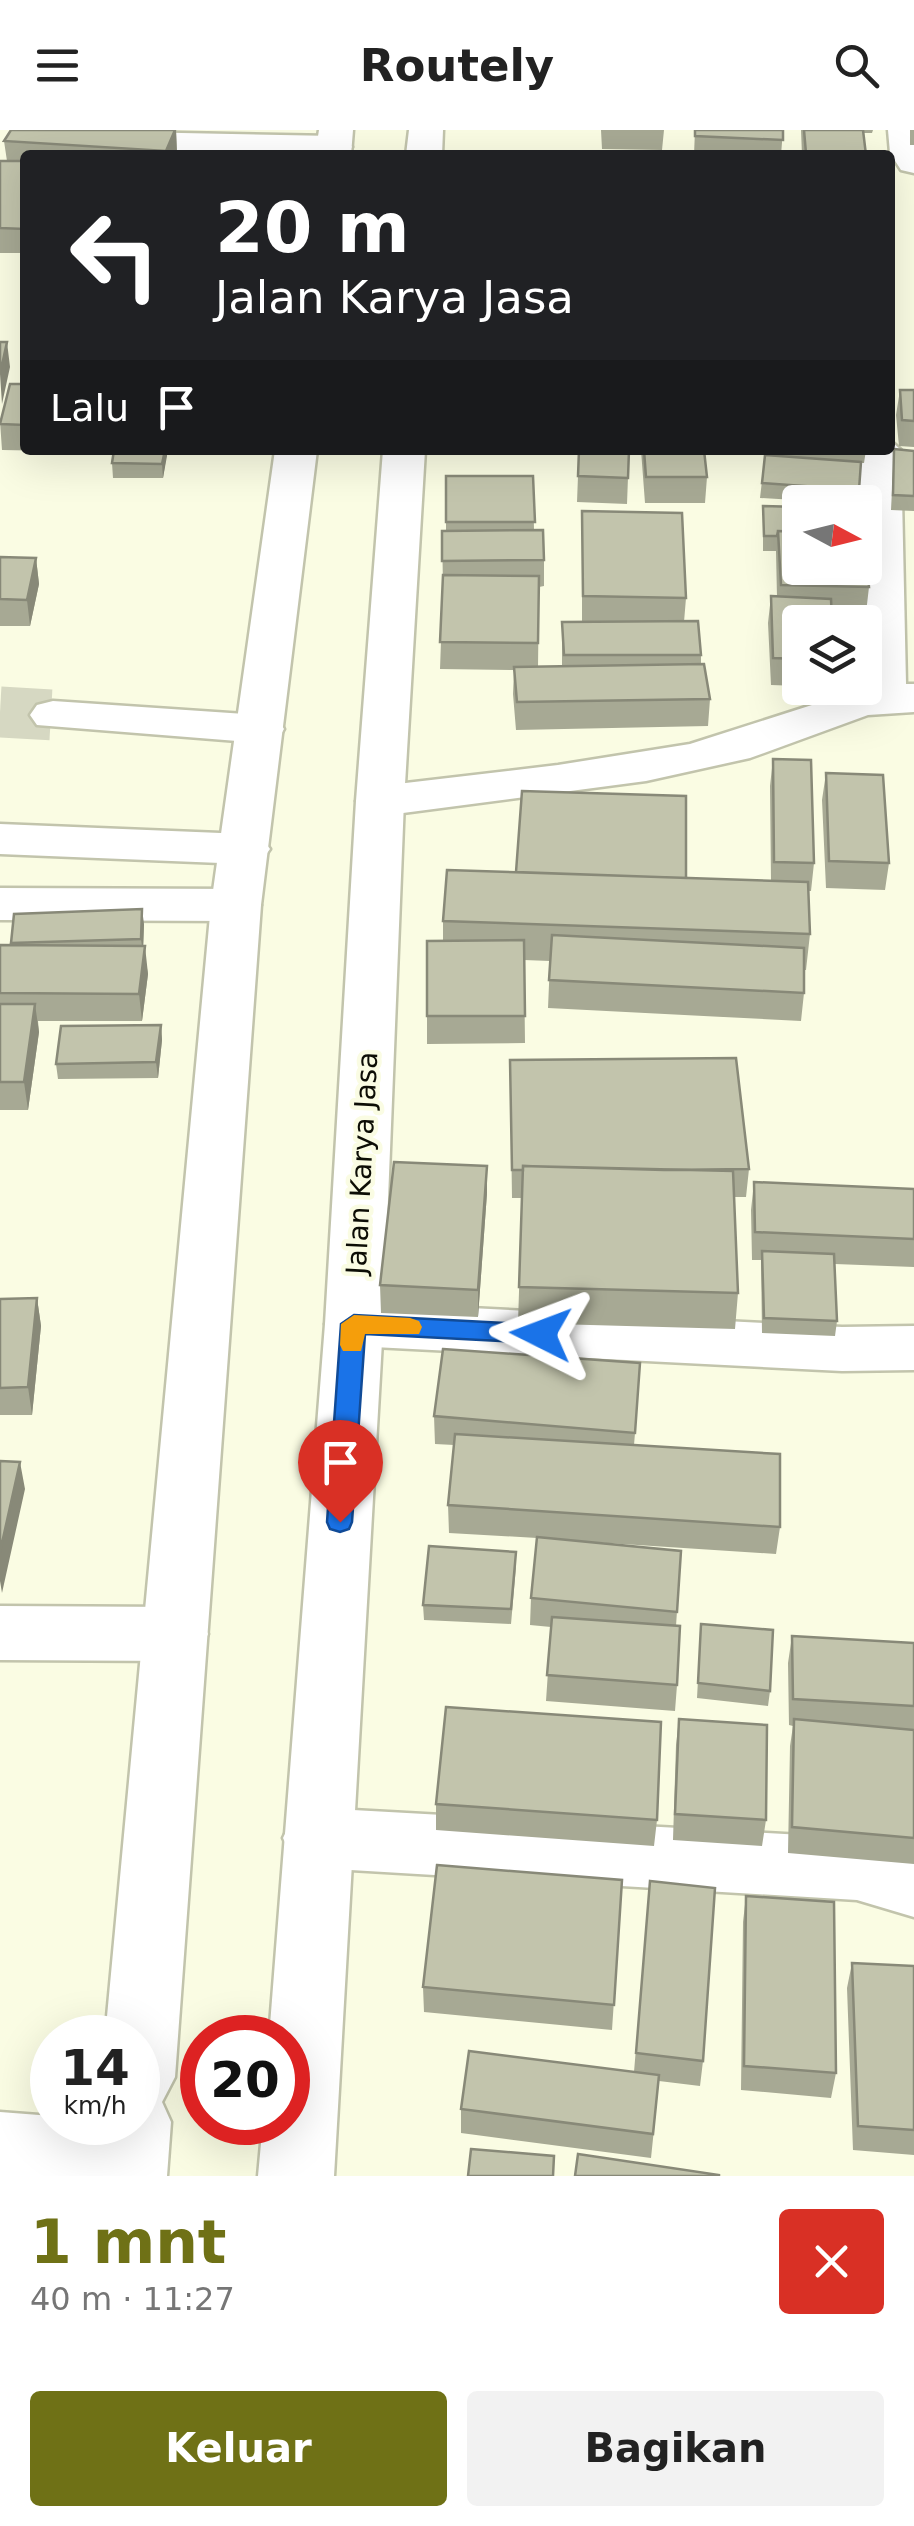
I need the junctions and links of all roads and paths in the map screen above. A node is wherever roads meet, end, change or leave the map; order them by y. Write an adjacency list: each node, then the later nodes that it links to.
1 (50, 130): 2 (main road)
2 (217, 137): 3 (main road)
3 (334, 144)
4 (295, 455): 9 (main road)
5 (404, 455): 10 (main road, Jalan Karya Jasa)
6 (880, 455): 7 (main road)
7 (898, 696): 10 (main road)
8 (53, 715): 9 (main road)
9 (261, 729): 12 (main road)
10 (380, 801): 15 (main road, Jalan Karya Jasa)
11 (0, 839): 12 (main road)
12 (245, 849): 14 (main road)
13 (0, 904): 14 (main road)
14 (236, 905): 18 (main road)
15 (354, 1324): 16 (main road); 19 (main road, Jalan Karya Jasa)
16 (914, 1348)
17 (0, 1633): 18 (main road)
18 (176, 1634): 21 (main road)
19 (317, 1838): 20 (main road); 24 (main road, Jalan Karya Jasa)
20 (914, 1886)
21 (143, 2015)
22 (0, 2148): 23 (main road)
23 (131, 2152)
24 (296, 2176)

